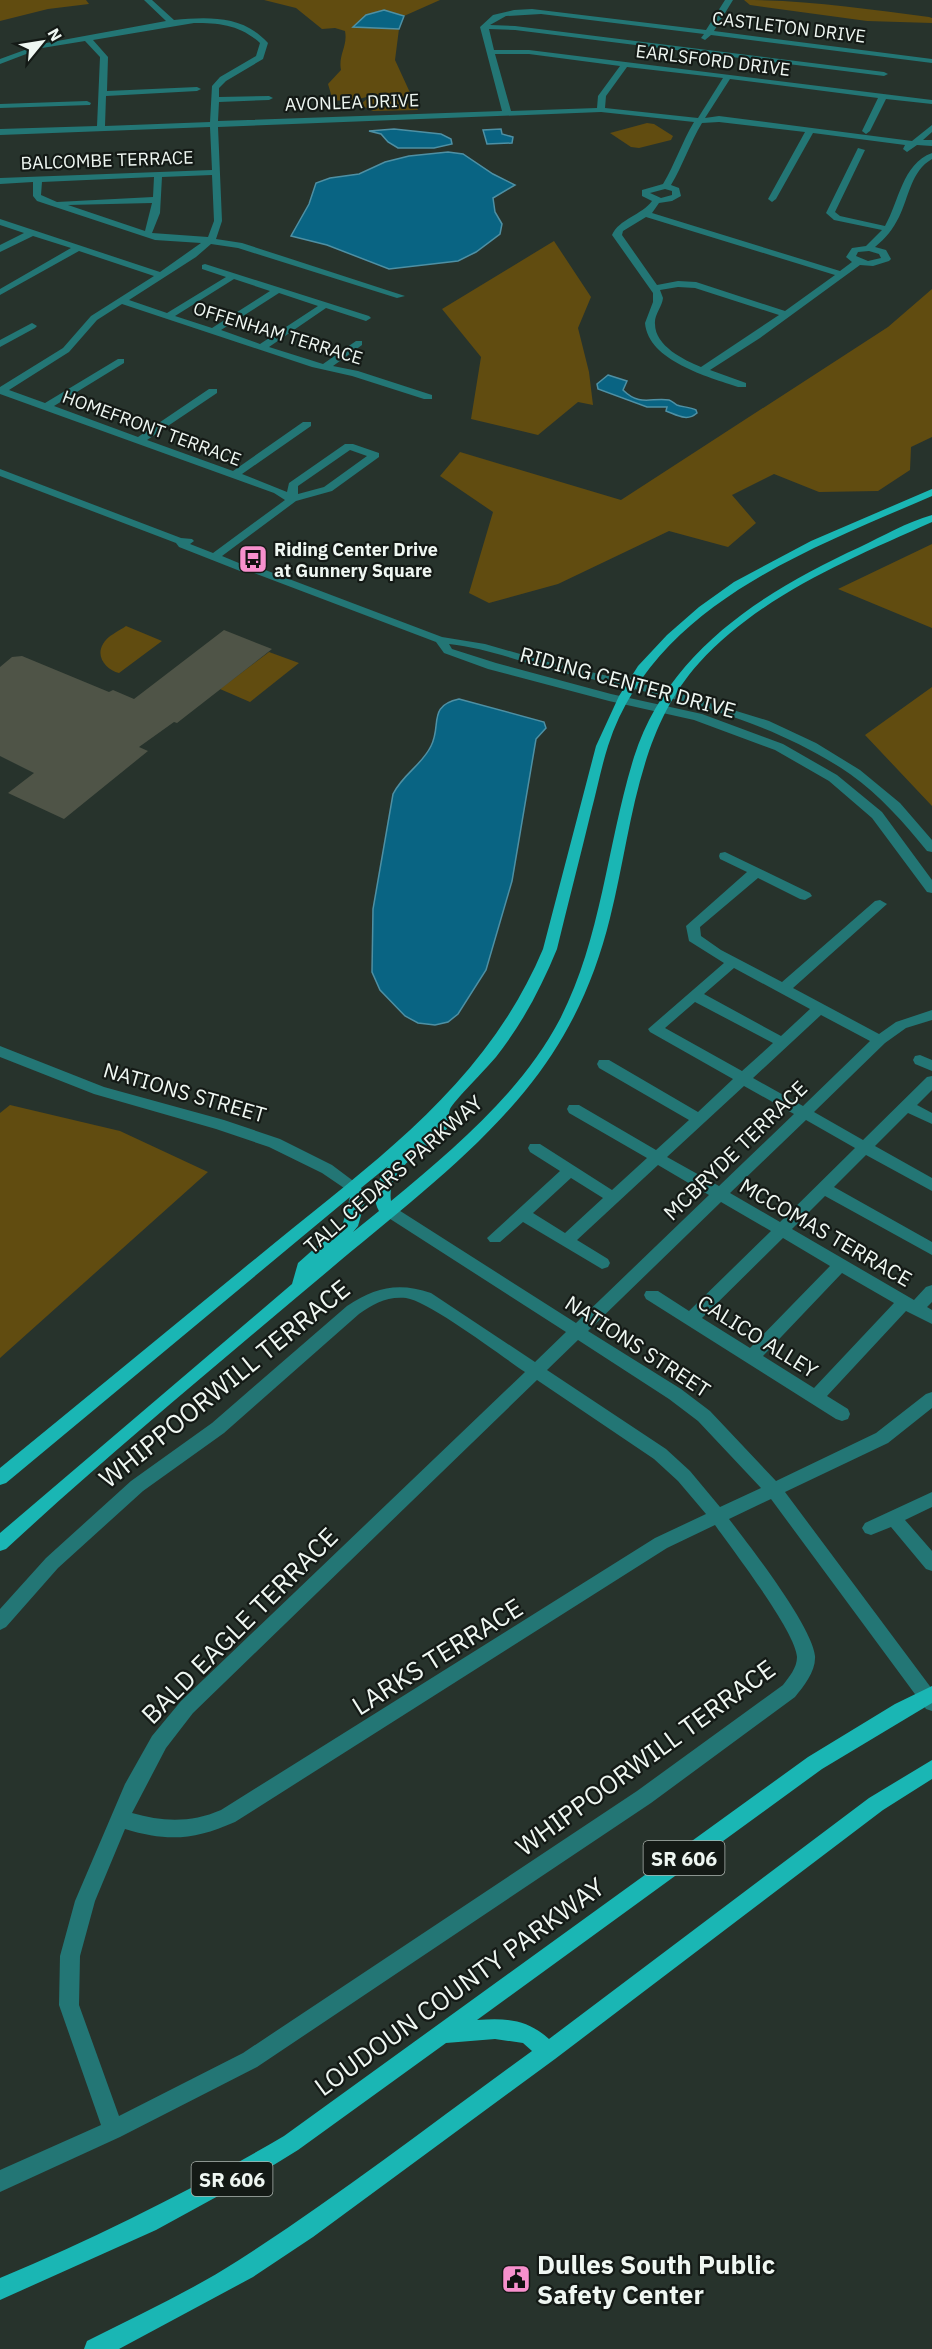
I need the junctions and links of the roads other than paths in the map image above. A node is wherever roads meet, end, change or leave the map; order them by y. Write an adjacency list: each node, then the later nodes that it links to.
1 (148, 0): 3 (street)
2 (729, 0): 5 (street)
3 (172, 23): 6 (street); 20 (street)
4 (484, 27): 5 (street, CASTLETON DRIVE); 7 (street); 8 (street)
5 (708, 32): 7 (street); 9 (street, CASTLETON DRIVE)
6 (87, 38): 11 (street); 17 (street)
7 (696, 51): 13 (street); 14 (street)
8 (490, 52): 12 (street, EARLSFORD DRIVE); 25 (street)
9 (894, 55): 10 (street, CASTLETON DRIVE); 14 (street)
10 (932, 61)
11 (0, 62)
12 (625, 64): 13 (street, EARLSFORD DRIVE); 24 (street)
13 (682, 71): 15 (street, EARLSFORD DRIVE)
14 (884, 74): 18 (street)
15 (728, 77): 18 (street, EARLSFORD DRIVE); 26 (street)
16 (197, 89): 17 (street)
17 (102, 94): 28 (street)
18 (879, 96): 21 (street, EARLSFORD DRIVE); 30 (street)
19 (269, 98): 20 (street)
20 (214, 100): 27 (street)
21 (932, 102)
22 (87, 103): 23 (street)
23 (0, 106)
24 (601, 110): 25 (street, AVONLEA DRIVE); 26 (street, AVONLEA DRIVE)
25 (507, 113): 27 (street, AVONLEA DRIVE)
26 (703, 120): 32 (street, AVONLEA DRIVE); 42 (street)
27 (214, 124): 28 (street, AVONLEA DRIVE); 38 (street)
28 (100, 128): 31 (street, AVONLEA DRIVE)
29 (932, 128): 34 (street)
30 (866, 131)
31 (0, 132)
32 (808, 134): 34 (street, AVONLEA DRIVE); 43 (street)
33 (932, 143): 34 (street)
34 (913, 148): 36 (street); 37 (street)
35 (861, 150): 49 (street)
36 (932, 156): 37 (street)
37 (918, 164): 49 (street)
38 (215, 172): 39 (street, BALCOMBE TERRACE); 52 (street)
39 (158, 175): 40 (street, BALCOMBE TERRACE); 44 (street)
40 (38, 179): 41 (street, BALCOMBE TERRACE); 46 (street)
41 (0, 181)
42 (666, 186): 45 (street); 45 (street)
43 (772, 199)
44 (157, 200): 46 (street); 51 (street)
45 (657, 200): 47 (street)
46 (52, 204): 51 (street)
47 (647, 213): 58 (street); 61 (street)
48 (0, 222): 50 (street)
49 (888, 229): 54 (street)
50 (31, 232): 53 (street); 55 (street)
51 (147, 234): 52 (street)
52 (210, 240): 59 (street); 64 (street)
53 (78, 248): 59 (street); 63 (street)
54 (869, 248): 56 (street); 56 (street)
55 (0, 249)
56 (858, 262): 58 (street)
57 (205, 267): 60 (street)
58 (842, 274): 67 (street)
59 (160, 275): 65 (street)
60 (233, 276): 62 (street); 68 (street)
61 (654, 288): 67 (street); 77 (street)
62 (278, 290): 66 (street); 71 (street)
63 (1, 292)
64 (400, 296)
65 (119, 300): 68 (street, OFFENHAM TERRACE); 79 (street)
66 (325, 305): 69 (street); 74 (street)
67 (786, 314): 77 (street)
68 (168, 316): 71 (street, OFFENHAM TERRACE)
69 (366, 318)
70 (32, 326): 73 (street)
71 (213, 332): 74 (street, OFFENHAM TERRACE)
72 (359, 343): 76 (street)
73 (0, 344)
74 (262, 347): 76 (street, OFFENHAM TERRACE)
75 (121, 361): 82 (street)
76 (326, 366): 81 (street, OFFENHAM TERRACE)
77 (703, 370): 78 (street)
78 (742, 386)
79 (0, 391): 82 (street, HOMEFRONT TERRACE)
80 (213, 391): 84 (street)
81 (428, 397)
82 (45, 407): 84 (street, HOMEFRONT TERRACE)
83 (307, 424): 86 (street)
84 (138, 441): 86 (street, HOMEFRONT TERRACE)
85 (0, 472): 90 (street, RIDING CENTER DRIVE)
86 (234, 475): 88 (street, HOMEFRONT TERRACE)
87 (932, 492): 94 (main road, TALL CEDARS PARKWAY)
88 (292, 499): 88 (street); 91 (street)
89 (932, 518): 95 (main road, TALL CEDARS PARKWAY)
90 (180, 541): 91 (street, RIDING CENTER DRIVE); 92 (street, RIDING CENTER DRIVE)
91 (218, 554): 92 (street, RIDING CENTER DRIVE)
92 (256, 570): 93 (street, RIDING CENTER DRIVE)
93 (440, 640): 94 (street, RIDING CENTER DRIVE); 96 (street, RIDING CENTER DRIVE)
94 (632, 685): 95 (street, RIDING CENTER DRIVE); 96 (main road, TALL CEDARS PARKWAY)
95 (671, 694): 97 (main road, TALL CEDARS PARKWAY); 98 (street, RIDING CENTER DRIVE)
96 (623, 700): 97 (street, RIDING CENTER DRIVE); 116 (main road, TALL CEDARS PARKWAY)
97 (662, 709): 101 (street, RIDING CENTER DRIVE); 130 (main road, TALL CEDARS PARKWAY)
98 (932, 848)
99 (725, 856): 100 (street)
100 (756, 872): 102 (street); 104 (street)
101 (932, 889)
102 (805, 897)
103 (880, 904): 105 (street)
104 (733, 962): 105 (street); 106 (street)
105 (784, 988): 107 (street)
106 (694, 995): 110 (street); 113 (street)
107 (820, 1008): 109 (street); 110 (street)
108 (932, 1015): 109 (street, MCBRYDE TERRACE)
109 (880, 1040): 118 (street, MCBRYDE TERRACE)
110 (783, 1043): 113 (street)
111 (0, 1051): 126 (street, NATIONS STREET)
112 (604, 1064): 119 (street)
113 (743, 1079): 118 (street); 119 (street)
114 (932, 1081): 115 (street)
115 (907, 1106): 120 (street); 121 (street)
116 (443, 1108): 126 (main road, TALL CEDARS PARKWAY); 130 (main road)
117 (574, 1109): 123 (street, MCCOMAS TERRACE)
118 (803, 1114): 121 (street); 128 (street, MCBRYDE TERRACE)
119 (699, 1119): 123 (street)
120 (932, 1119)
121 (864, 1147): 125 (street); 127 (street)
122 (535, 1148): 124 (street)
123 (657, 1157): 128 (street, MCCOMAS TERRACE); 129 (street)
124 (571, 1170): 129 (street); 131 (street)
125 (932, 1185)
126 (352, 1186): 138 (main road); 150 (main road, TALL CEDARS PARKWAY)
127 (823, 1188): 132 (street); 135 (street)
128 (720, 1194): 132 (street, MCCOMAS TERRACE); 144 (street, MCBRYDE TERRACE)
129 (612, 1197): 134 (street)
130 (389, 1211): 138 (main road, TALL CEDARS PARKWAY); 144 (street, NATIONS STREET)
131 (522, 1214): 133 (street); 134 (street)
132 (780, 1229): 137 (street, MCCOMAS TERRACE); 143 (street)
133 (495, 1238)
134 (566, 1241): 136 (street)
135 (932, 1249)
136 (602, 1263)
137 (840, 1265): 141 (street, MCCOMAS TERRACE); 145 (street)
138 (299, 1287): 156 (main road, TALL CEDARS PARKWAY)
139 (932, 1291): 141 (street)
140 (652, 1295): 143 (street, CALICO ALLEY)
141 (911, 1305): 142 (street, MCCOMAS TERRACE); 147 (street)
142 (932, 1318)
143 (691, 1319): 145 (street, CALICO ALLEY)
144 (576, 1332): 146 (street, BALD EAGLE TERRACE); 151 (street, NATIONS STREET)
145 (752, 1357): 147 (street, CALICO ALLEY)
146 (535, 1371): 153 (street, WHIPPOORWILL TERRACE); 158 (street, WHIPPOORWILL TERRACE); 161 (street, BALD EAGLE TERRACE)
147 (816, 1397): 149 (street, CALICO ALLEY)
148 (932, 1399): 151 (street, LARKS TERRACE)
149 (842, 1414)
150 (0, 1478)
151 (774, 1490): 153 (street, LARKS TERRACE); 159 (street, NATIONS STREET)
152 (932, 1499): 154 (street)
153 (718, 1517): 161 (street, LARKS TERRACE); 164 (street, WHIPPOORWILL TERRACE)
154 (893, 1517): 155 (street); 157 (street)
155 (871, 1528)
156 (0, 1544)
157 (929, 1555)
158 (0, 1622)
159 (930, 1698): 162 (main road, LOUDOUN COUNTY PARKWAY / SR 606)
160 (932, 1769): 163 (main road)
161 (120, 1818): 164 (street, BALD EAGLE TERRACE)
162 (443, 2033): 163 (main road); 166 (main road, LOUDOUN COUNTY PARKWAY / SR 606)
163 (548, 2052): 167 (main road)
164 (113, 2130): 165 (street, WHIPPOORWILL TERRACE)
165 (0, 2181)
166 (0, 2289)
167 (94, 2349)

